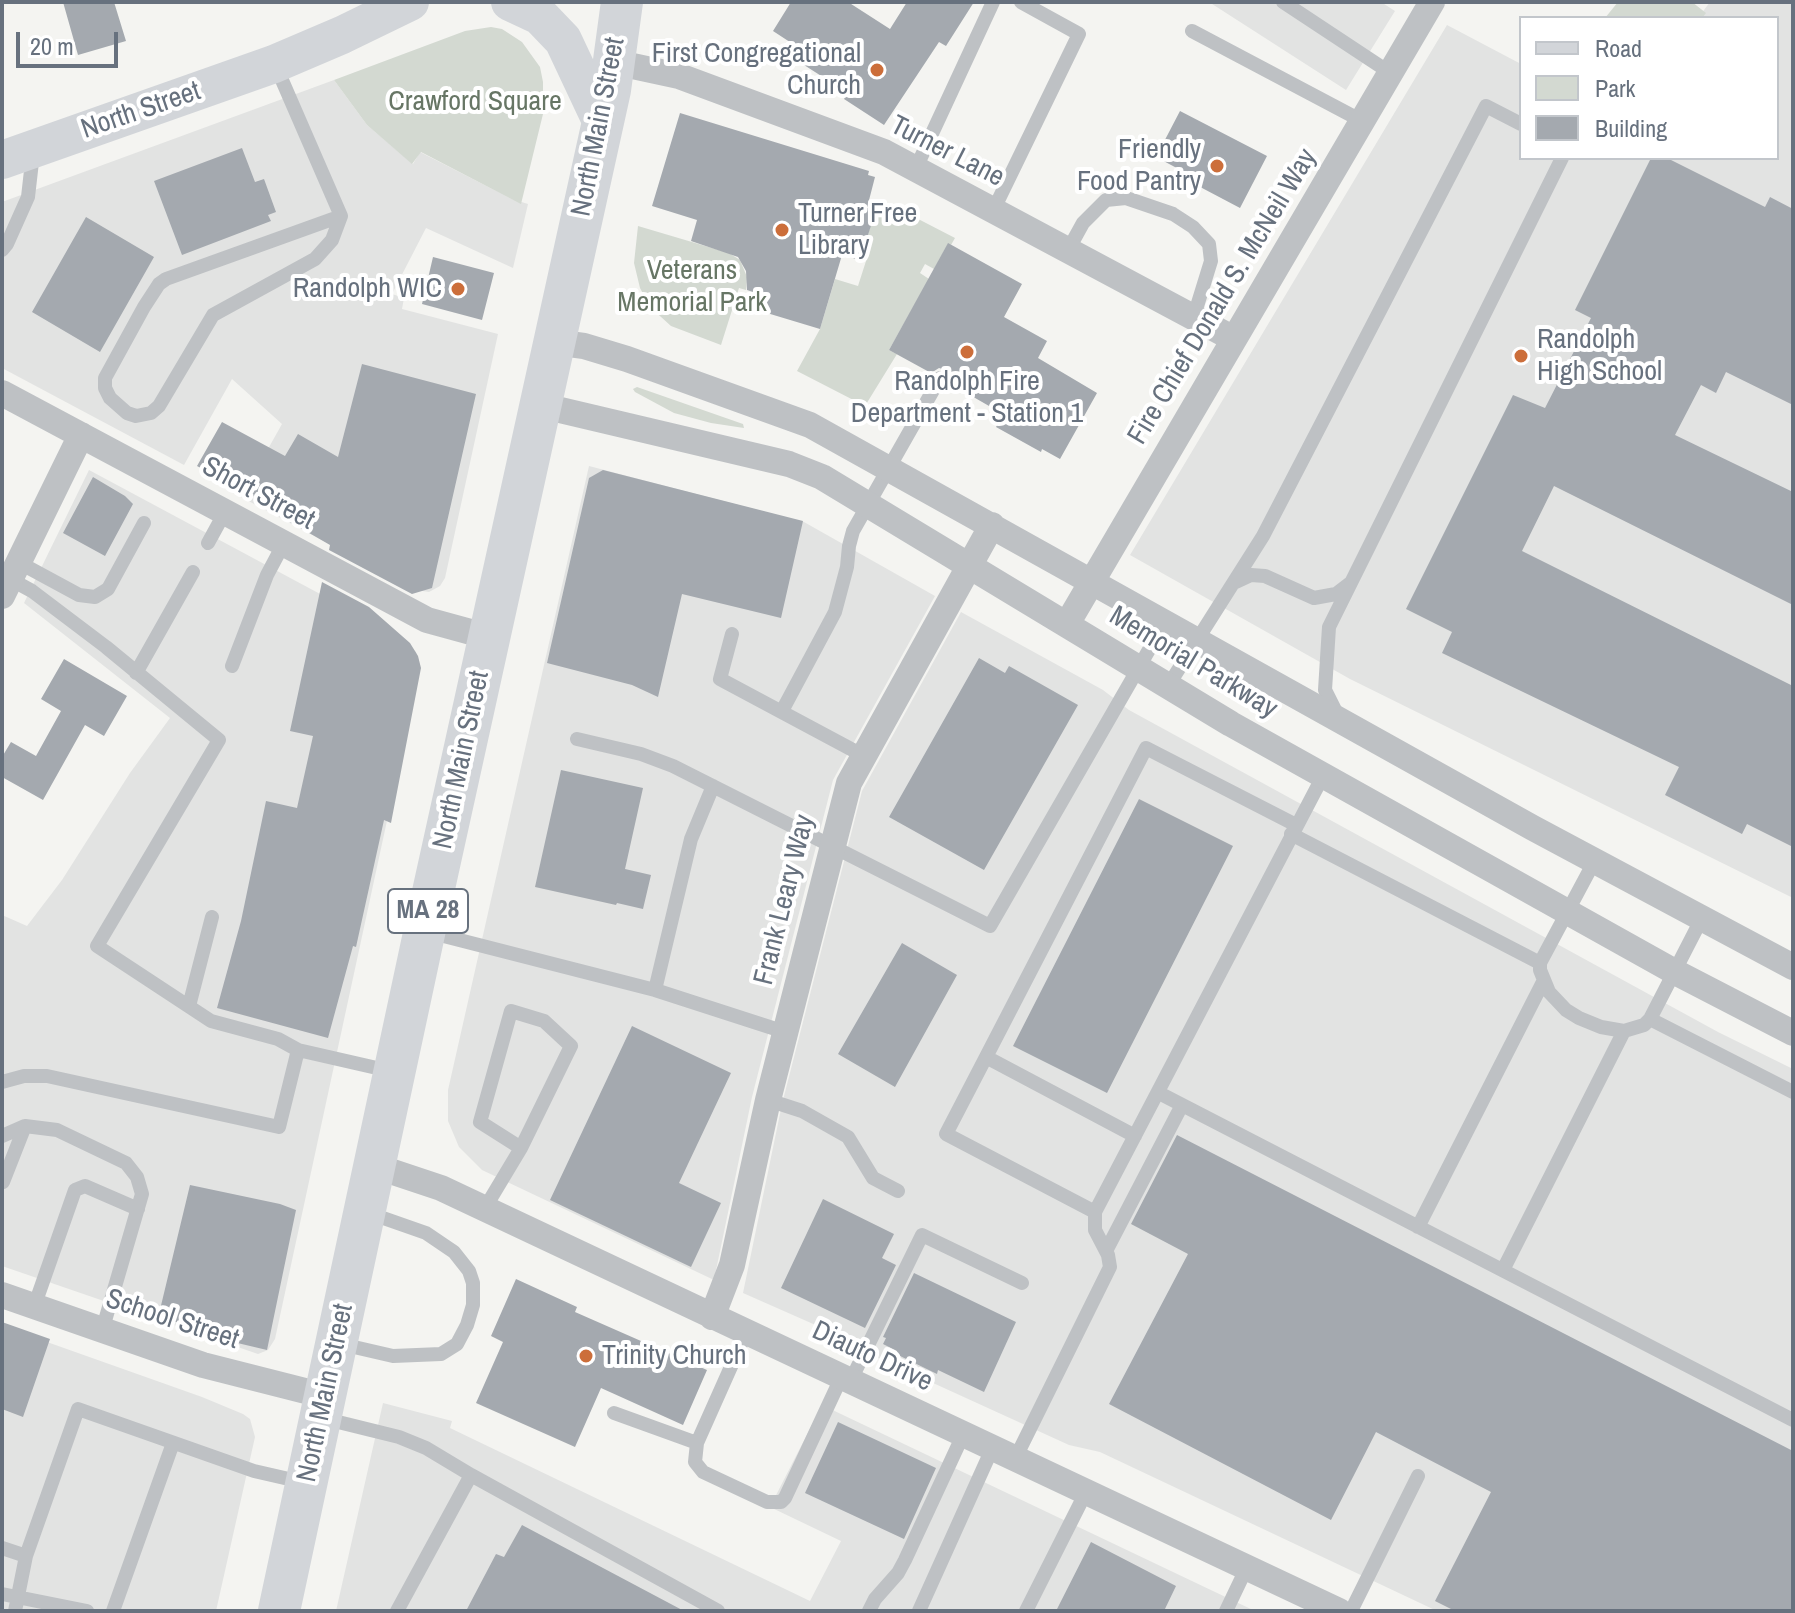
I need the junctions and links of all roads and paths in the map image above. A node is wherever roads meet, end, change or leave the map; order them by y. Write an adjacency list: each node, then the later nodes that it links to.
1 (510, 2): 13 (main road)
2 (622, 2): 9 (main road, North Main Street / MA 28)
3 (993, 2): 17 (lane)
4 (1021, 2): 18 (lane)
5 (1283, 2): 11 (lane)
6 (1432, 2): 11 (street, Fire Chief Donald S. McNeil Way)
7 (399, 4): 10 (main road, North Street)
8 (1192, 31): 12 (lane)
9 (614, 62): 13 (main road, North Main Street / MA 28); 17 (street, Turner Lane)
10 (274, 64): 15 (main road, North Street); 19 (lane)
11 (1392, 74): 12 (street, Fire Chief Donald S. McNeil Way)
12 (1364, 122): 23 (street, Fire Chief Donald S. McNeil Way)
13 (602, 123): 24 (main road, North Main Street / MA 28)
14 (1519, 123): 41 (lane)
15 (18, 154): 20 (lane)
16 (1561, 160): 40 (lane)
17 (916, 168): 18 (street, Turner Lane)
18 (993, 211): 21 (street, Turner Lane)
19 (341, 216): 19 (lane)
20 (2, 250)
21 (1067, 252): 22 (street, Turner Lane); 22 (lane)
22 (1194, 316): 23 (street, Turner Lane)
23 (1234, 339): 39 (street, Fire Chief Donald S. McNeil Way)
24 (554, 342): 27 (main road, North Main Street / MA 28); 29 (street, Memorial Parkway)
25 (940, 378): 29 (lane)
26 (2, 393): 28 (street, Short Street)
27 (539, 405): 30 (street, Memorial Parkway); 45 (main road, North Main Street / MA 28)
28 (81, 435): 31 (street, Short Street); 38 (street)
29 (889, 468): 30 (lane); 33 (street, Memorial Parkway)
30 (869, 505): 36 (street, Memorial Parkway); 51 (lane)
31 (225, 512): 34 (lane); 35 (street, Short Street)
32 (144, 523): 38 (lane)
33 (992, 525): 36 (street, Frank Leary Way); 39 (street, Memorial Parkway)
34 (208, 543)
35 (284, 543): 45 (street, Short Street); 47 (lane)
36 (969, 566): 43 (street, Memorial Parkway); 54 (street, Frank Leary Way)
37 (193, 572): 49 (lane)
38 (10, 579): 49 (lane)
39 (1091, 581): 42 (street, Memorial Parkway); 43 (street, Fire Chief Donald S. McNeil Way)
40 (1349, 584): 41 (lane); 52 (lane)
41 (1233, 585): 46 (lane)
42 (1165, 622): 46 (street, Memorial Parkway); 48 (lane)
43 (1067, 624): 48 (street, Memorial Parkway)
44 (732, 634): 51 (lane)
45 (489, 637): 63 (main road, North Main Street / MA 28)
46 (1195, 639): 50 (lane); 52 (street, Memorial Parkway)
47 (232, 666)
48 (1139, 668): 50 (street, Memorial Parkway); 58 (lane)
49 (136, 673): 69 (lane)
50 (1168, 686): 55 (street, Memorial Parkway)
51 (782, 711): 54 (lane)
52 (1341, 721): 59 (street, Memorial Parkway)
53 (577, 739): 56 (lane)
54 (864, 756): 58 (street, Frank Leary Way)
55 (1323, 776): 57 (lane); 60 (street, Memorial Parkway)
56 (713, 786): 58 (lane); 68 (lane)
57 (1293, 830): 64 (lane); 75 (lane); 79 (lane)
58 (832, 848): 72 (street, Frank Leary Way)
59 (1594, 862): 60 (lane); 62 (street, Memorial Parkway)
60 (1567, 912): 64 (lane); 66 (street, Memorial Parkway)
61 (212, 917): 69 (lane)
62 (1702, 918): 65 (street, Memorial Parkway); 66 (lane)
63 (424, 931): 68 (lane); 76 (main road, North Main Street / MA 28)
64 (1540, 963): 67 (lane)
65 (1793, 967)
66 (1675, 972): 70 (lane); 73 (street, Memorial Parkway)
67 (1543, 982): 71 (lane); 93 (lane)
68 (655, 990): 72 (lane)
69 (189, 1006): 74 (lane)
70 (1650, 1019): 71 (lane); 78 (lane)
71 (1624, 1031): 95 (lane)
72 (785, 1032): 80 (street, Frank Leary Way)
73 (1793, 1033)
74 (298, 1050): 76 (lane); 77 (lane)
75 (986, 1057): 84 (lane); 92 (lane)
76 (394, 1072): 86 (main road, North Main Street / MA 28)
77 (2, 1082)
78 (1793, 1092)
79 (1159, 1093): 81 (lane); 84 (lane)
80 (768, 1100): 88 (lane); 99 (street, Frank Leary Way)
81 (1182, 1105): 93 (lane); 94 (lane)
82 (25, 1126): 83 (lane); 87 (lane); 90 (lane)
83 (2, 1136)
84 (1135, 1136): 92 (lane)
85 (521, 1148): 85 (lane); 89 (lane)
86 (375, 1166): 89 (street, Diauto Drive); 91 (main road, North Main Street / MA 28)
87 (3, 1182)
88 (898, 1191)
89 (485, 1208): 99 (street, Diauto Drive)
90 (138, 1209): 98 (lane); 100 (lane)
91 (366, 1212): 102 (main road, North Main Street / MA 28); 102 (lane)
92 (1095, 1212): 94 (lane)
93 (1418, 1227): 95 (lane)
94 (1106, 1251): 110 (lane)
95 (1503, 1270): 106 (lane)
96 (1022, 1283): 103 (lane)
97 (2, 1295): 98 (street, School Street)
98 (34, 1307): 100 (street, School Street)
99 (712, 1317): 101 (street, Diauto Drive)
100 (102, 1331): 104 (street, School Street)
101 (746, 1333): 103 (street, Diauto Drive); 109 (lane)
102 (336, 1343): 104 (main road, North Main Street / MA 28)
103 (845, 1380): 107 (street, Diauto Drive); 109 (lane)
104 (323, 1407): 111 (lane); 113 (main road, North Main Street / MA 28)
105 (614, 1413): 109 (lane)
106 (1793, 1420)
107 (963, 1435): 110 (street, Diauto Drive); 125 (lane)
108 (173, 1443): 113 (lane); 116 (lane); 121 (lane)
109 (697, 1443)
110 (1004, 1454): 114 (street, Diauto Drive); 126 (lane)
111 (471, 1475): 123 (lane); 124 (lane)
112 (1418, 1476): 130 (lane)
113 (306, 1482): 122 (main road, North Main Street / MA 28)
114 (1086, 1492): 117 (street, Diauto Drive); 127 (lane)
115 (2, 1548): 116 (lane)
116 (26, 1556): 119 (lane)
117 (1247, 1567): 128 (lane); 129 (street, Diauto Drive)
118 (2, 1594): 119 (lane)
119 (17, 1603): 120 (lane)
120 (87, 1611)
121 (113, 1611)
122 (279, 1611)
123 (397, 1611)
124 (718, 1611)
125 (869, 1611)
126 (919, 1611)
127 (1026, 1611)
128 (1226, 1611)
129 (1339, 1611)
130 (1351, 1611)

